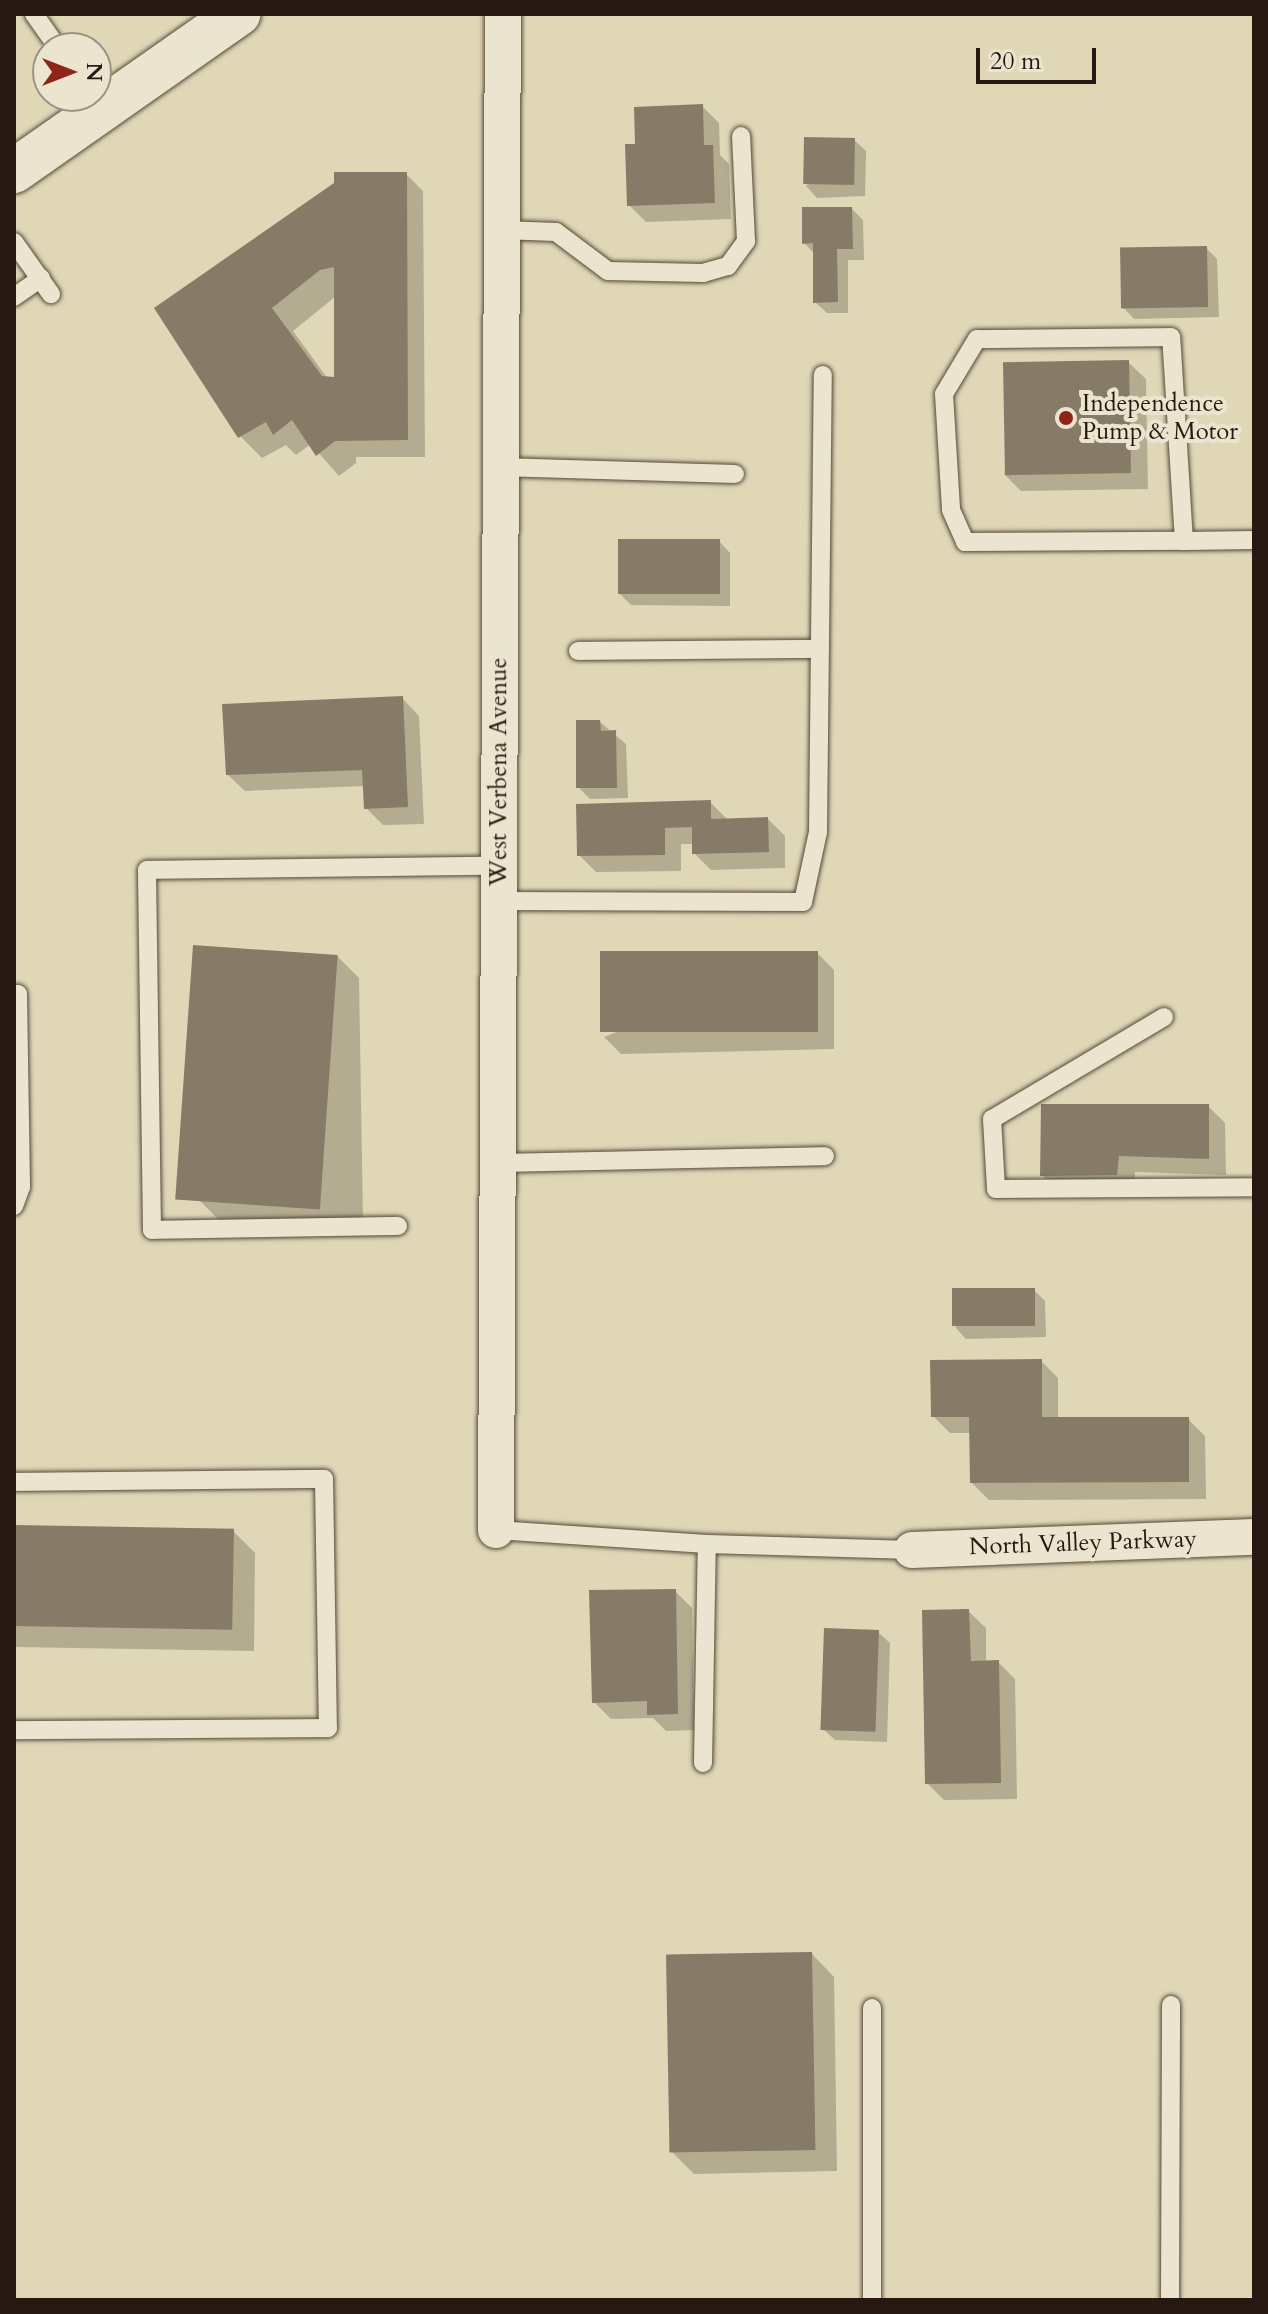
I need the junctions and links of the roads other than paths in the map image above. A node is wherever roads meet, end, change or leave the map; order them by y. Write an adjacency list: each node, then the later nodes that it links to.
1 (34, 14): 4 (lane)
2 (238, 14): 5 (street)
3 (503, 14): 9 (street, West Verbena Avenue)
4 (47, 32)
5 (112, 93)
6 (85, 112): 8 (street)
7 (741, 136): 9 (lane)
8 (14, 171)
9 (502, 230): 13 (street, West Verbena Avenue)
10 (14, 242): 11 (lane)
11 (14, 297)
12 (823, 375): 17 (lane)
13 (500, 467): 14 (lane); 19 (street, West Verbena Avenue)
14 (735, 474)
15 (1254, 540): 16 (lane)
16 (1184, 541): 16 (lane)
17 (820, 649): 18 (lane); 19 (lane)
18 (578, 651)
19 (498, 884): 23 (street, West Verbena Avenue); 26 (lane)
20 (14, 994): 25 (lane)
21 (1164, 1017): 24 (lane)
22 (825, 1156): 23 (lane)
23 (497, 1163): 28 (street, West Verbena Avenue)
24 (1254, 1187)
25 (14, 1206)
26 (398, 1226)
27 (14, 1482): 32 (lane)
28 (496, 1530): 30 (lane)
29 (1254, 1537): 31 (street, North Valley Parkway)
30 (707, 1544): 31 (lane); 33 (lane)
31 (912, 1550)
32 (14, 1730)
33 (703, 1763)
34 (1171, 2005): 37 (lane)
35 (872, 2008): 36 (lane)
36 (872, 2300)
37 (1170, 2300)

